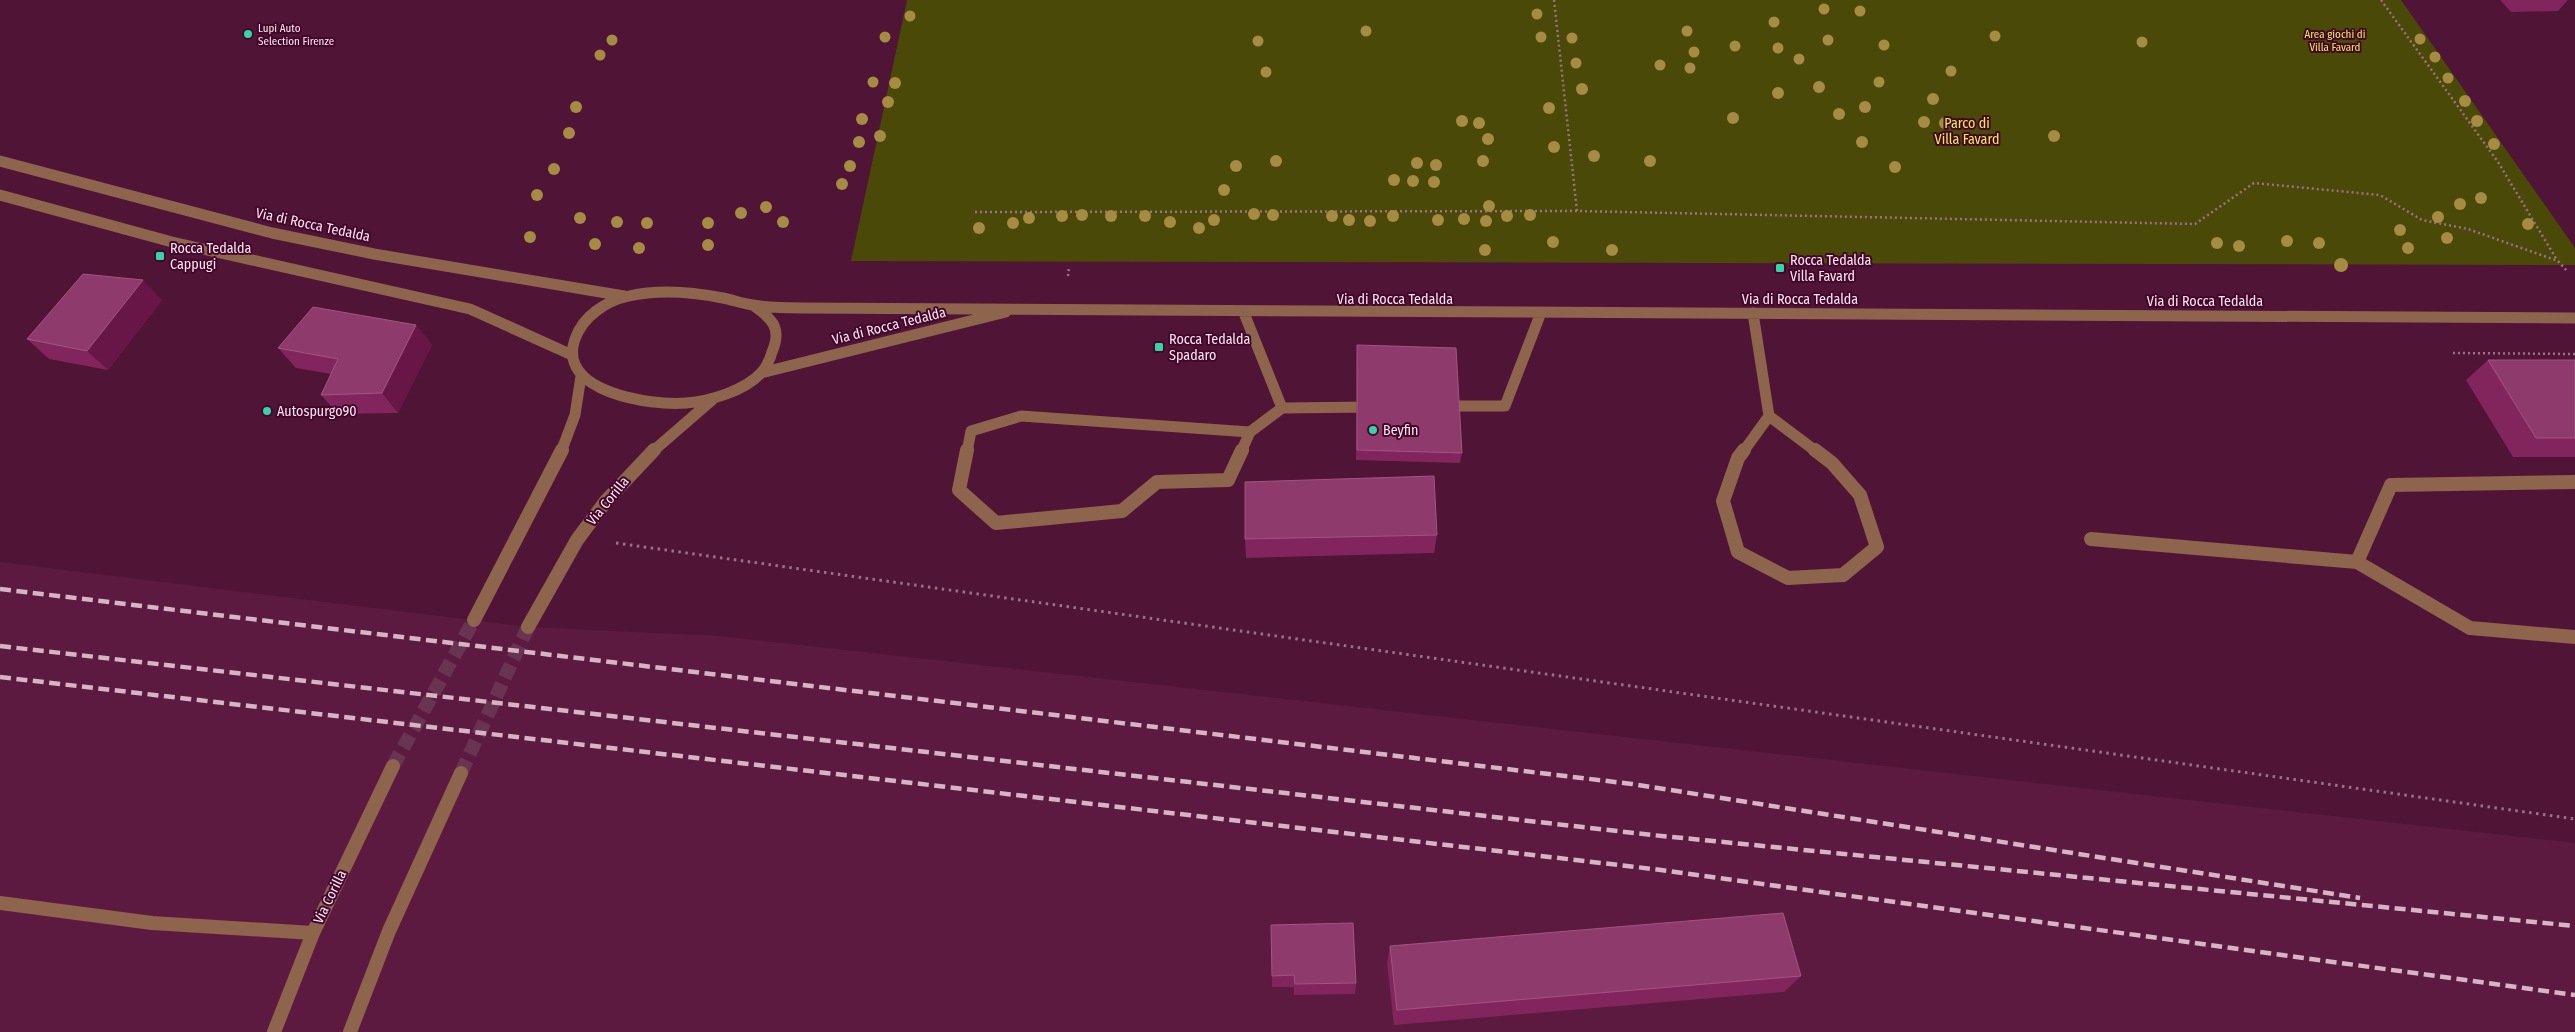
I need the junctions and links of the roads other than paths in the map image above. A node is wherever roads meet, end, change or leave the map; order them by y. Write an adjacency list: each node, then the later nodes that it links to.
1 (0, 161): 3 (street, Via di Rocca Tedalda)
2 (0, 195): 10 (street)
3 (624, 296): 4 (street, Via di Rocca Tedalda); 10 (street, Via di Rocca Tedalda)
4 (754, 306): 5 (street, Via di Rocca Tedalda); 11 (street, Via di Rocca Tedalda)
5 (1024, 308): 6 (street, Via di Rocca Tedalda); 11 (street, Via di Rocca Tedalda)
6 (1244, 313): 8 (street, Via di Rocca Tedalda); 16 (street)
7 (1753, 313): 8 (street, Via di Rocca Tedalda); 9 (street, Via di Rocca Tedalda); 17 (street)
8 (1540, 315): 14 (street)
9 (2575, 318)
10 (572, 356): 12 (street)
11 (761, 373): 13 (street, Via di Rocca Tedalda)
12 (581, 376): 13 (street, Via di Rocca Tedalda); 22 (street)
13 (714, 397): 23 (street, Via Corilla)
14 (1428, 406)
15 (1389, 407): 16 (street)
16 (1282, 408): 18 (street)
17 (1769, 416): 17 (street)
18 (1250, 432): 18 (street)
19 (2575, 482): 21 (street)
20 (2091, 539): 21 (street)
21 (2357, 562): 24 (street)
22 (474, 620)
23 (528, 627)
24 (2575, 637)
25 (393, 766): 28 (street, Via Corilla)
26 (461, 773): 30 (street)
27 (0, 903): 28 (street)
28 (313, 933): 29 (street, Via Corilla)
29 (274, 1032)
30 (350, 1032)

